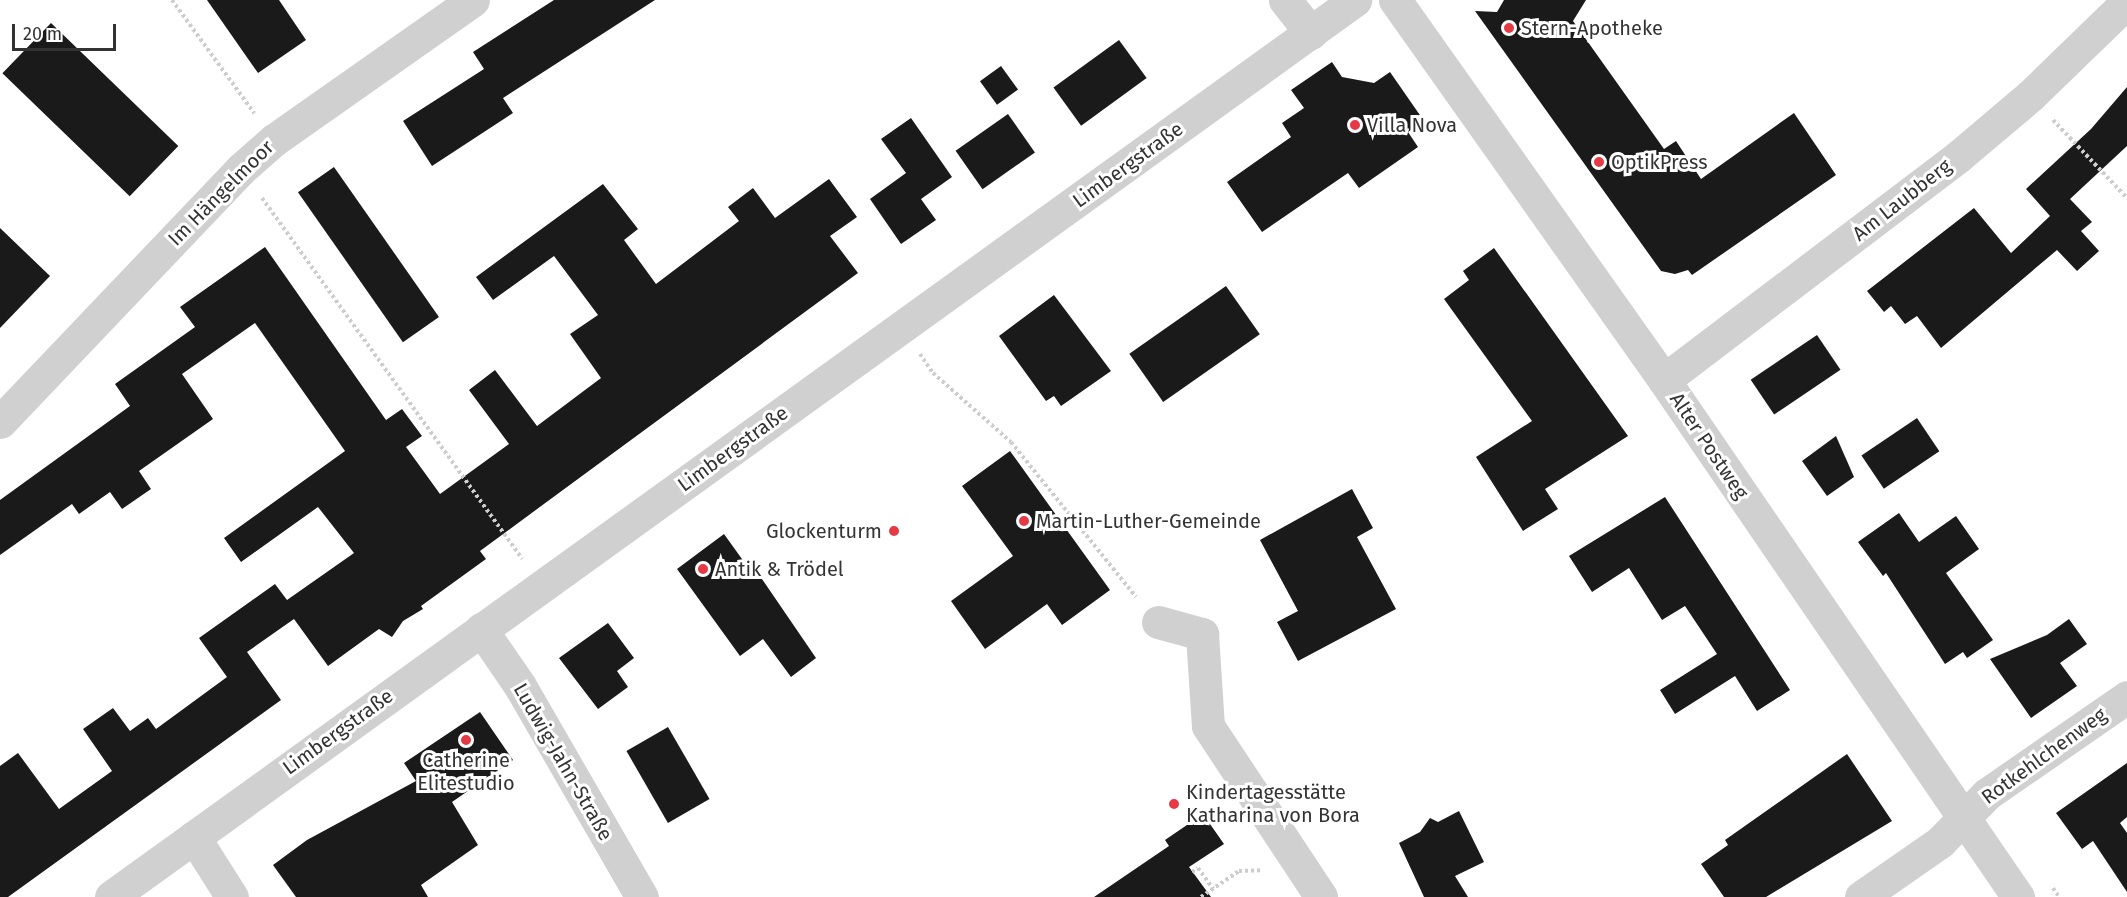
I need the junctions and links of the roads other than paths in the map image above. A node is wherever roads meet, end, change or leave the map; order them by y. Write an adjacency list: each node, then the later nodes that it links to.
1 (472, 0): 8 (street, Im Hängelmoor)
2 (1285, 0): 6 (street)
3 (1355, 0): 6 (street, Limbergstraße)
4 (1395, 0): 7 (street, Alter Postweg)
5 (2127, 2): 7 (street, Am Laubberg)
6 (1311, 33): 10 (street, Limbergstraße)
7 (1664, 380): 12 (street, Alter Postweg)
8 (0, 422)
9 (1158, 622): 17 (street)
10 (481, 629): 13 (street, Limbergstraße); 16 (street, Ludwig-Jahn-Straße)
11 (2127, 697): 12 (street, Rotkehlchenweg)
12 (1964, 818): 18 (street, Rotkehlchenweg); 19 (street, Alter Postweg)
13 (194, 837): 14 (street, Limbergstraße); 15 (street)
14 (111, 897)
15 (232, 897)
16 (642, 897)
17 (1321, 897)
18 (1861, 897)
19 (2018, 897)

